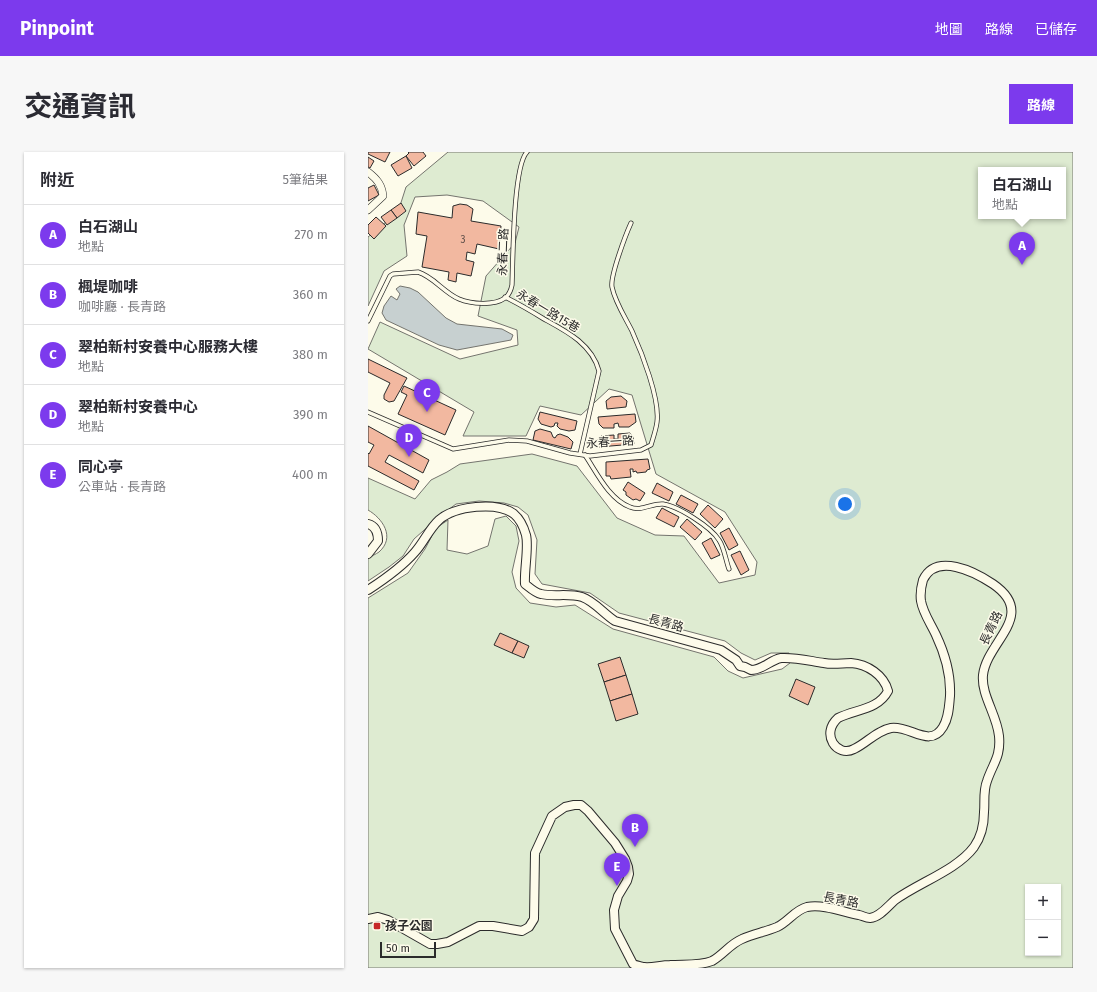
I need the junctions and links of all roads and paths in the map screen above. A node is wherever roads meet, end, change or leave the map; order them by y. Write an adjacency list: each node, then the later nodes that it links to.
1 (527, 152): 5 (lane, 永春二路)
2 (368, 172): 3 (street)
3 (368, 210)
4 (631, 223): 8 (lane, 永春一路)
5 (505, 297): 6 (lane); 8 (lane, 永春一路15巷)
6 (368, 321)
7 (368, 412): 8 (lane, 永春一路)
8 (583, 455): 11 (lane)
9 (368, 524): 10 (street)
10 (368, 554)
11 (729, 569)
12 (368, 590): 13 (street, 長青路)
13 (368, 919)

